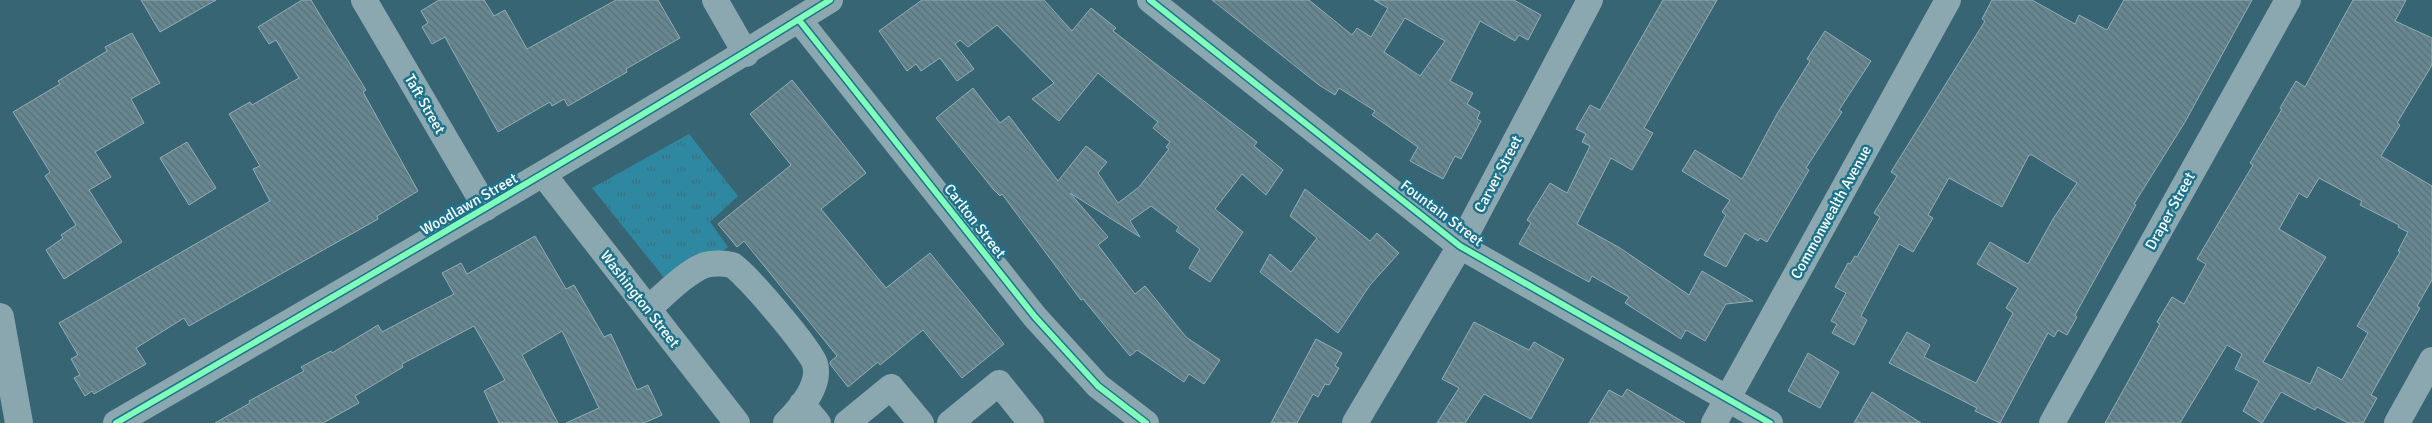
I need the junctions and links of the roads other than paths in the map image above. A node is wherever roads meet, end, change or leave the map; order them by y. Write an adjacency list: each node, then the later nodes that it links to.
1 (364, 0): 11 (street, Taft Street)
2 (715, 0): 9 (street)
3 (830, 0): 8 (street, Woodlawn Street)
4 (1150, 0): 12 (street, Fountain Street)
5 (1590, 0): 12 (street, Carver Street)
6 (1948, 0): 16 (street, Commonwealth Avenue)
7 (2288, 0): 29 (street, Draper Street)
8 (799, 20): 9 (street, Woodlawn Street); 25 (street, Carlton Street)
9 (746, 54): 10 (street, Woodlawn Street)
10 (543, 174): 11 (street, Woodlawn Street); 13 (street, Washington Street)
11 (486, 208): 19 (street, Woodlawn Street)
12 (1460, 246): 16 (street, Fountain Street); 26 (street, Carver Street)
13 (648, 309): 17 (street); 20 (street, Washington Street)
14 (0, 317): 18 (main road)
15 (2432, 360): 30 (street)
16 (1727, 399): 27 (street, Commonwealth Avenue); 28 (street, Fountain Street)
17 (802, 417)
18 (19, 423)
19 (116, 423)
20 (737, 423)
21 (847, 423): 22 (street)
22 (921, 423)
23 (950, 423): 24 (street)
24 (1031, 423)
25 (1146, 423)
26 (1355, 423)
27 (1714, 423)
28 (1770, 423)
29 (2052, 423)
30 (2397, 423)

